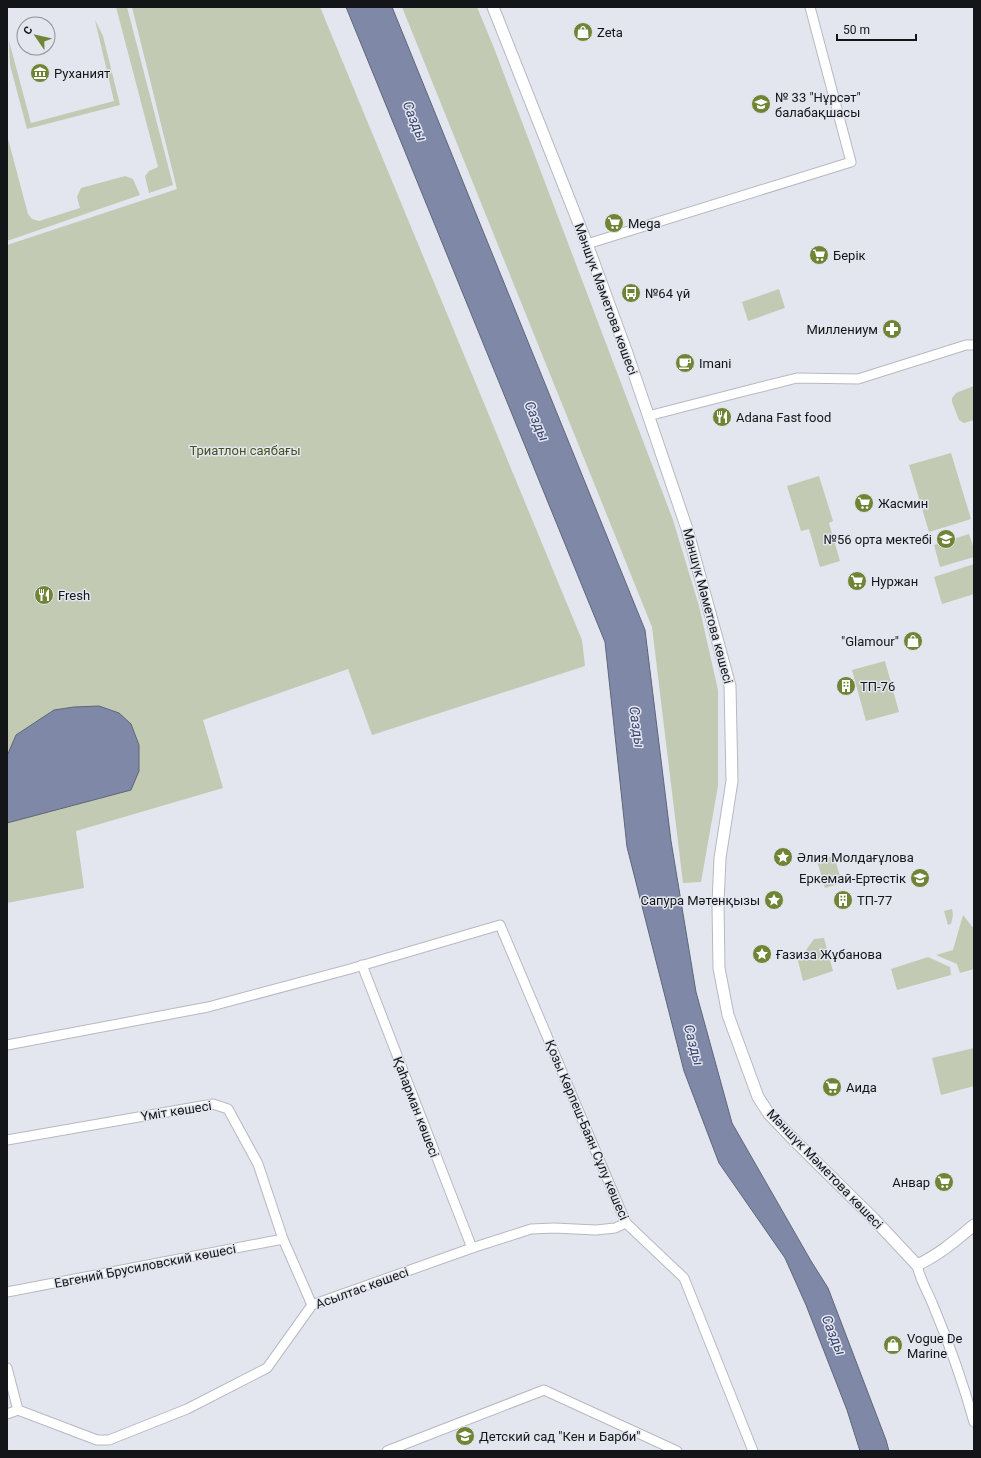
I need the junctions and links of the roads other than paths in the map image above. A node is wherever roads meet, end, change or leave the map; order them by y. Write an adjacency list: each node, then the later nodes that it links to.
1 (493, 7): 3 (street, Мәншүк Мәметова көшесі)
2 (810, 7): 3 (street)
3 (587, 244): 5 (street, Мәншүк Мәметова көшесі)
4 (974, 345): 5 (street)
5 (648, 416): 13 (street, Мәншүк Мәметова көшесі)
6 (362, 965): 7 (street); 9 (street, Қозы Көрпеш-Баян Сұлу көшесі); 12 (street, Қаһарман көшесі)
7 (7, 1045)
8 (7, 1140): 11 (street, Үміт көшесі)
9 (626, 1224): 12 (street, Асылтас көшесі); 23 (street, Қозы Көрпеш-Баян Сұлу көшесі)
10 (974, 1225): 13 (street)
11 (283, 1240): 14 (street, Евгений Брусиловский көшесі); 15 (street, Үміт көшесі)
12 (472, 1248): 15 (street, Асылтас көшесі)
13 (918, 1265): 17 (street)
14 (7, 1292)
15 (312, 1305): 18 (street, Асылтас көшесі)
16 (7, 1368): 18 (street)
17 (970, 1395): 20 (street)
18 (18, 1410): 19 (street)
19 (7, 1414)
20 (974, 1422)
21 (387, 1451): 22 (street)
22 (676, 1451)
23 (753, 1451)

